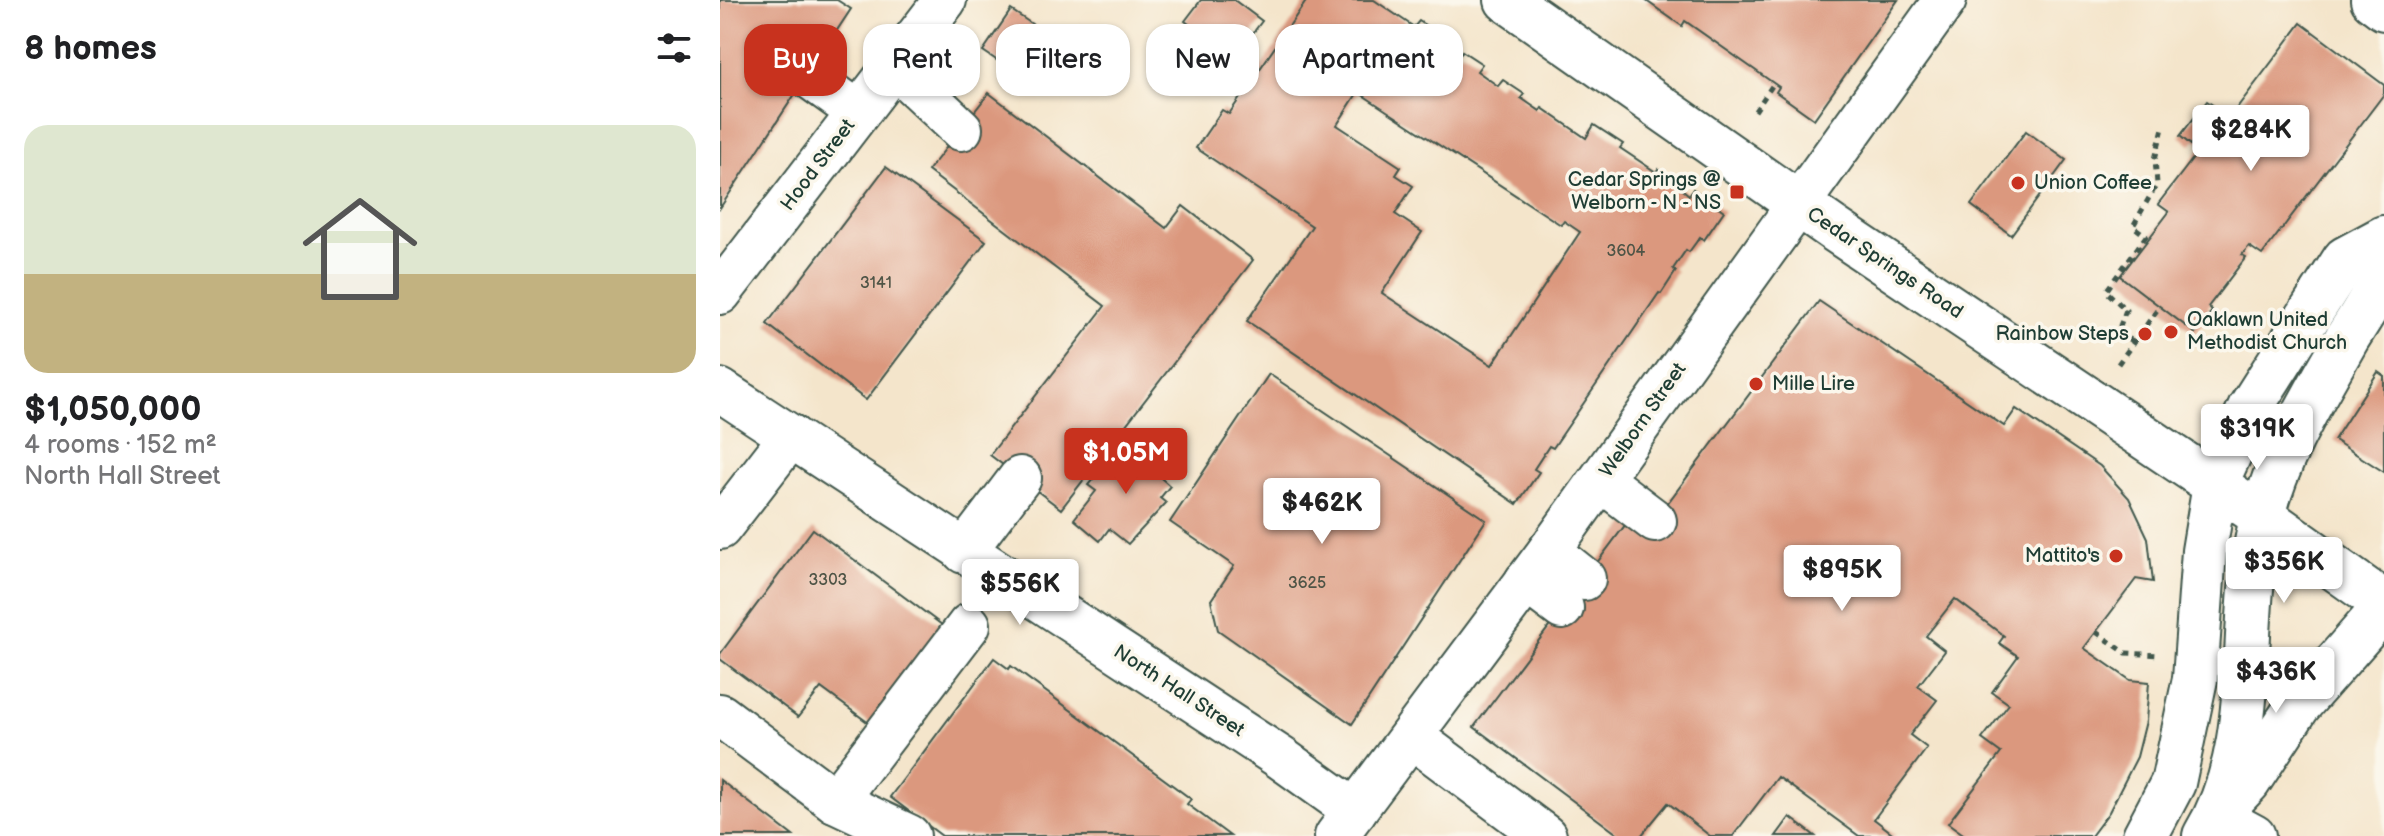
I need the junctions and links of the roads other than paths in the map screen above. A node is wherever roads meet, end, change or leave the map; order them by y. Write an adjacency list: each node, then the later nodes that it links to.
1 (945, 0): 6 (street, Hood Street)
2 (1507, 0): 12 (main road, Cedar Springs Road)
3 (1945, 0): 12 (street, Welborn Street)
4 (2372, 0): 5 (street)
5 (2384, 9)
6 (926, 24)
7 (836, 96): 10 (street)
8 (871, 96): 10 (street, Hood Street)
9 (926, 96): 11 (street)
10 (858, 112): 14 (street, Hood Street)
11 (961, 129)
12 (1797, 204): 18 (street, Welborn Street); 19 (main road, Cedar Springs Road)
13 (2384, 239): 19 (main road); 20 (main road)
14 (720, 293)
15 (720, 390): 16 (street, North Hall Street)
16 (791, 436): 22 (street); 23 (street, North Hall Street)
17 (1020, 478): 23 (street)
18 (1601, 480): 21 (street); 24 (street, Welborn Street)
19 (2215, 485): 20 (main road, Cedar Springs Road); 35 (main road)
20 (2262, 516): 26 (main road, Cedar Springs Road); 32 (main road)
21 (1655, 521)
22 (720, 528)
23 (964, 552): 31 (street, North Hall Street)
24 (1538, 566): 25 (street); 29 (street, Welborn Street)
25 (1573, 594)
26 (2384, 605): 32 (main road)
27 (969, 625): 30 (street)
28 (720, 715): 30 (street)
29 (1411, 736): 31 (street, Welborn Street); 34 (street)
30 (835, 801): 33 (street)
31 (1346, 823)
32 (2225, 829)
33 (909, 836)
34 (1545, 836)
35 (2145, 836)

